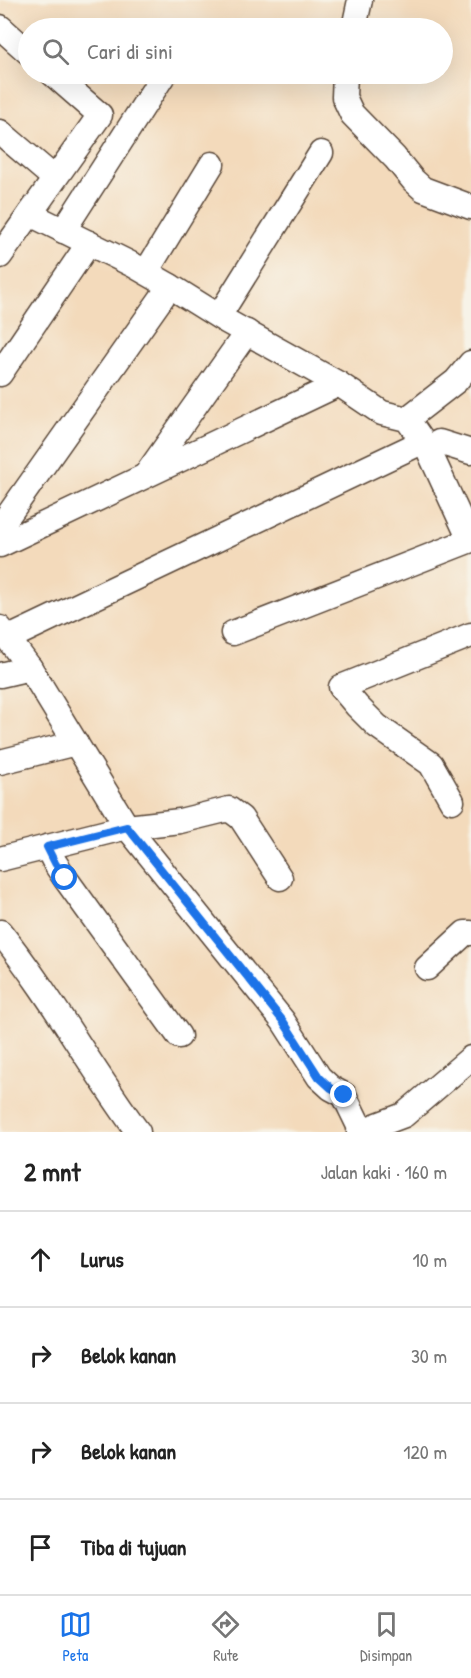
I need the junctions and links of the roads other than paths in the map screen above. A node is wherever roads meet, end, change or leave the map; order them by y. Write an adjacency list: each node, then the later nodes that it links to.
1 (360, 0): 2 (street)
2 (356, 18)
3 (0, 27): 4 (street)
4 (18, 43)
5 (64, 84): 11 (street)
6 (158, 84): 14 (street)
7 (345, 84): 12 (street)
8 (0, 132): 11 (street)
9 (321, 153): 19 (street)
10 (212, 164): 17 (street)
11 (54, 178): 13 (street)
12 (471, 207)
13 (30, 214): 14 (street); 16 (street)
14 (63, 231): 15 (street)
15 (89, 243): 17 (street); 22 (street)
16 (0, 255)
17 (146, 272): 18 (street)
18 (170, 286): 19 (street); 28 (street)
19 (219, 316): 20 (street)
20 (247, 332): 23 (street); 27 (street)
21 (471, 363): 24 (street)
22 (0, 374)
23 (339, 384): 24 (street); 27 (street)
24 (407, 419): 25 (street)
25 (425, 446): 26 (street); 29 (street); 31 (street)
26 (471, 452)
27 (146, 476): 30 (street)
28 (0, 527)
29 (470, 540): 32 (street)
30 (0, 545)
31 (4, 633): 34 (street)
32 (233, 633)
33 (471, 635): 38 (street)
34 (30, 668): 35 (street); 36 (street)
35 (0, 675)
36 (76, 743): 37 (street); 39 (street)
37 (0, 762)
38 (453, 801)
39 (127, 827): 40 (street); 42 (street); 48 (street)
40 (47, 847): 41 (street); 46 (street)
41 (0, 859)
42 (280, 878)
43 (0, 932): 49 (street)
44 (471, 933): 45 (street)
45 (427, 968)
46 (179, 1036)
47 (471, 1058): 48 (street)
48 (360, 1131)
49 (138, 1132)

